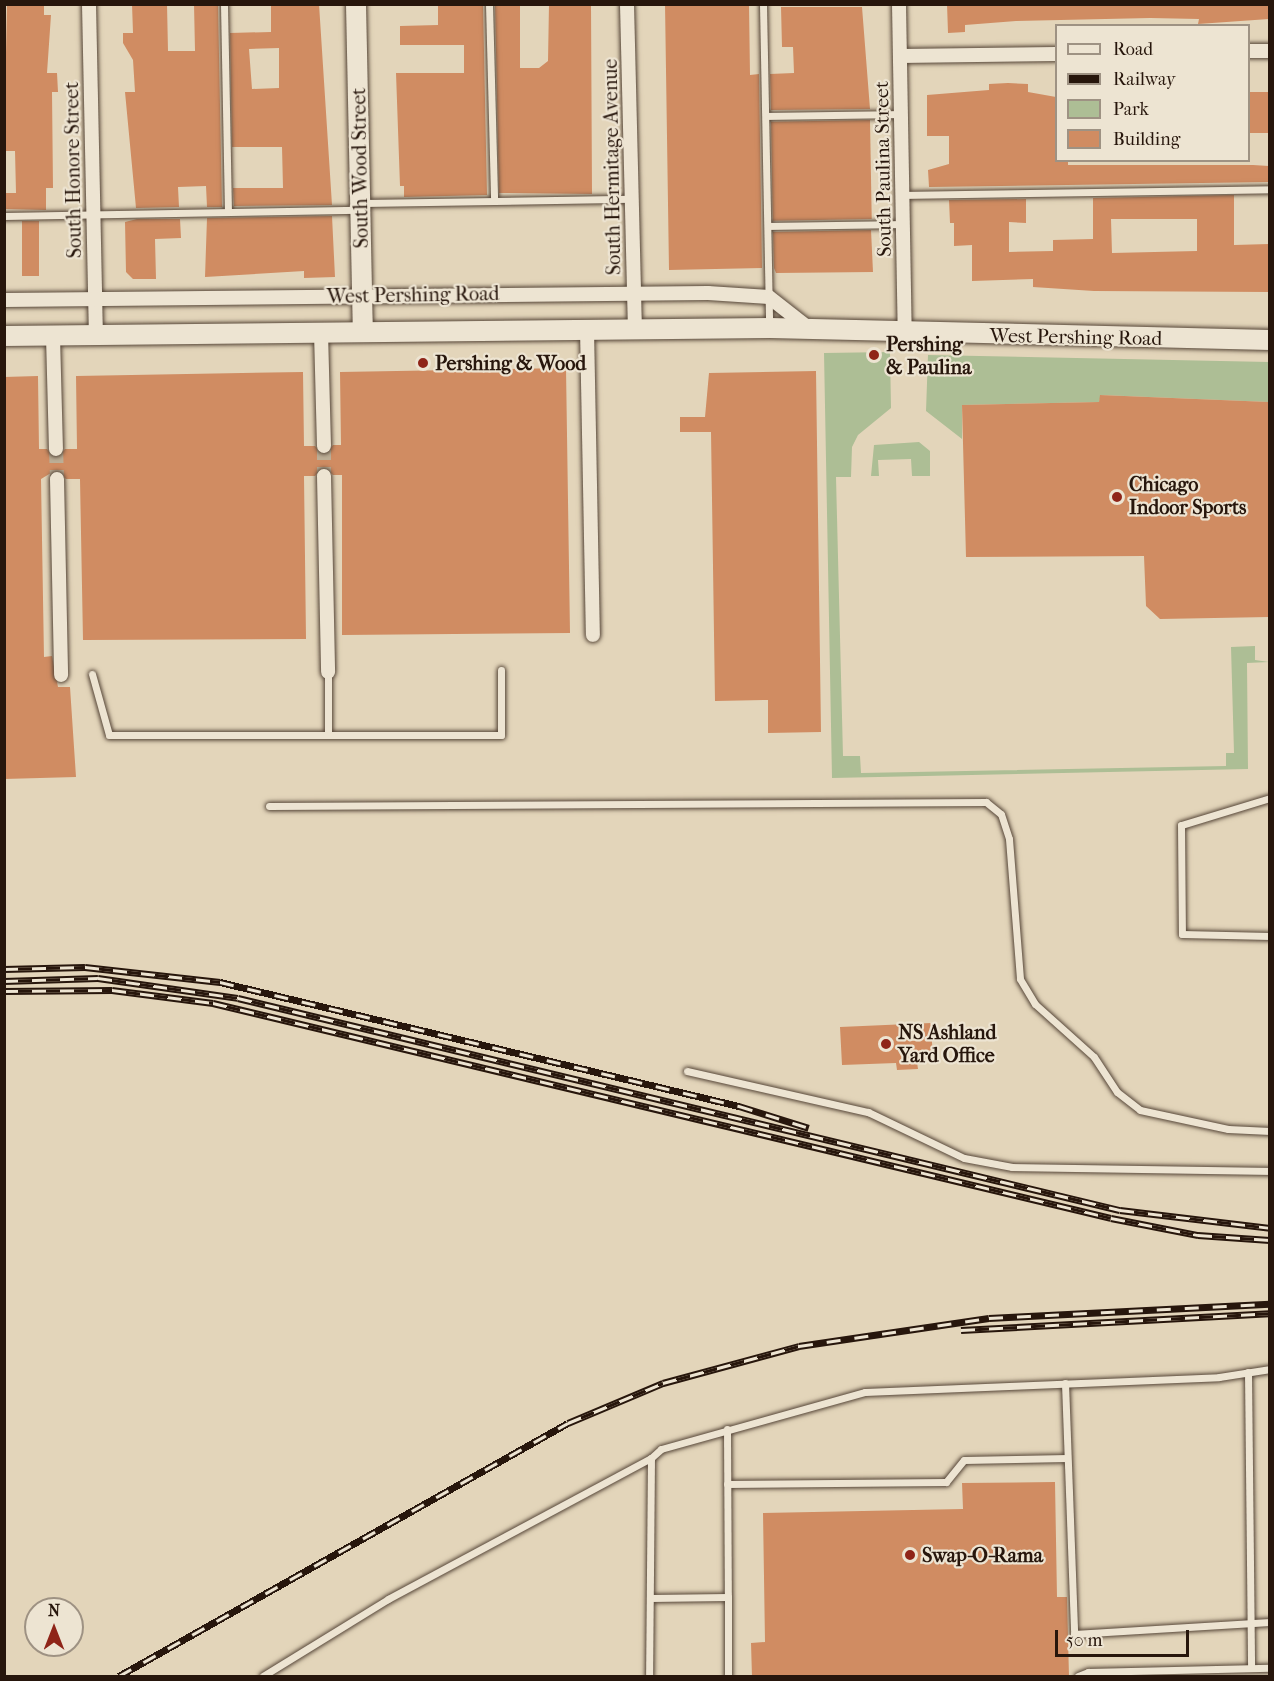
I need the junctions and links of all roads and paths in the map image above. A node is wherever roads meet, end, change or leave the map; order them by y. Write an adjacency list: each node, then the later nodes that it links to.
1 (88, 4): 20 (street, South Honore Street)
2 (224, 4): 19 (lane)
3 (356, 4): 18 (main road, South Wood Street)
4 (489, 4): 17 (lane)
5 (627, 4): 16 (street, South Hermitage Avenue)
6 (763, 4): 13 (lane)
7 (900, 4): 11 (street, South Paulina Street)
8 (1250, 51): 9 (street)
9 (1269, 51)
10 (1055, 54): 11 (street)
11 (900, 57): 12 (street, South Paulina Street)
12 (901, 114): 13 (lane); 15 (street, South Paulina Street)
13 (765, 116): 23 (lane)
14 (1269, 189): 15 (lane)
15 (903, 195): 22 (street, South Paulina Street)
16 (632, 199): 17 (lane); 24 (street, South Hermitage Avenue)
17 (494, 201): 18 (lane)
18 (360, 206): 19 (lane); 25 (main road, South Wood Street)
19 (228, 212): 20 (lane)
20 (93, 215): 21 (lane); 27 (street, South Honore Street)
21 (4, 216)
22 (903, 224): 23 (lane); 35 (street, South Paulina Street)
23 (768, 226): 26 (lane)
24 (634, 292): 25 (street, West Pershing Road); 26 (street, West Pershing Road); 29 (street, South Hermitage Avenue)
25 (362, 295): 27 (street, West Pershing Road); 33 (main road, South Wood Street)
26 (769, 297): 30 (lane); 32 (street)
27 (95, 299): 28 (street, West Pershing Road); 36 (street, South Honore Street)
28 (4, 300)
29 (635, 328): 30 (main road, West Pershing Road); 31 (main road, West Pershing Road)
30 (770, 328): 32 (main road, West Pershing Road)
31 (587, 329): 33 (main road, West Pershing Road); 44 (street)
32 (811, 330): 35 (main road, West Pershing Road)
33 (363, 331): 34 (main road, West Pershing Road)
34 (321, 332): 36 (main road, West Pershing Road); 40 (street)
35 (904, 332): 39 (main road, West Pershing Road)
36 (96, 335): 38 (main road, West Pershing Road)
37 (4, 336): 38 (main road, West Pershing Road)
38 (53, 336): 41 (street)
39 (1269, 340)
40 (324, 446)
41 (56, 449)
42 (324, 476): 46 (street)
43 (57, 479): 48 (street)
44 (593, 635)
45 (501, 670): 49 (lane)
46 (328, 672): 49 (lane)
47 (92, 674): 49 (lane)
48 (61, 675)
49 (328, 735)
50 (1269, 798): 52 (lane)
51 (269, 806): 54 (lane)
52 (1269, 936)
53 (687, 1071): 55 (lane)
54 (1269, 1131)
55 (1269, 1171)
56 (1269, 1369): 57 (lane)
57 (1248, 1372): 58 (lane); 66 (lane)
58 (1065, 1383): 59 (lane); 61 (lane)
59 (727, 1429): 60 (lane); 62 (lane)
60 (651, 1458): 64 (lane); 69 (lane)
61 (1067, 1458): 62 (lane); 66 (lane)
62 (727, 1484): 63 (lane)
63 (728, 1597): 64 (lane); 71 (lane)
64 (650, 1598): 70 (lane)
65 (1269, 1622): 66 (lane)
66 (1251, 1623): 67 (lane)
67 (1251, 1668): 68 (lane); 72 (lane)
68 (1269, 1668)
69 (263, 1677)
70 (649, 1677)
71 (728, 1677)
72 (1078, 1677)

